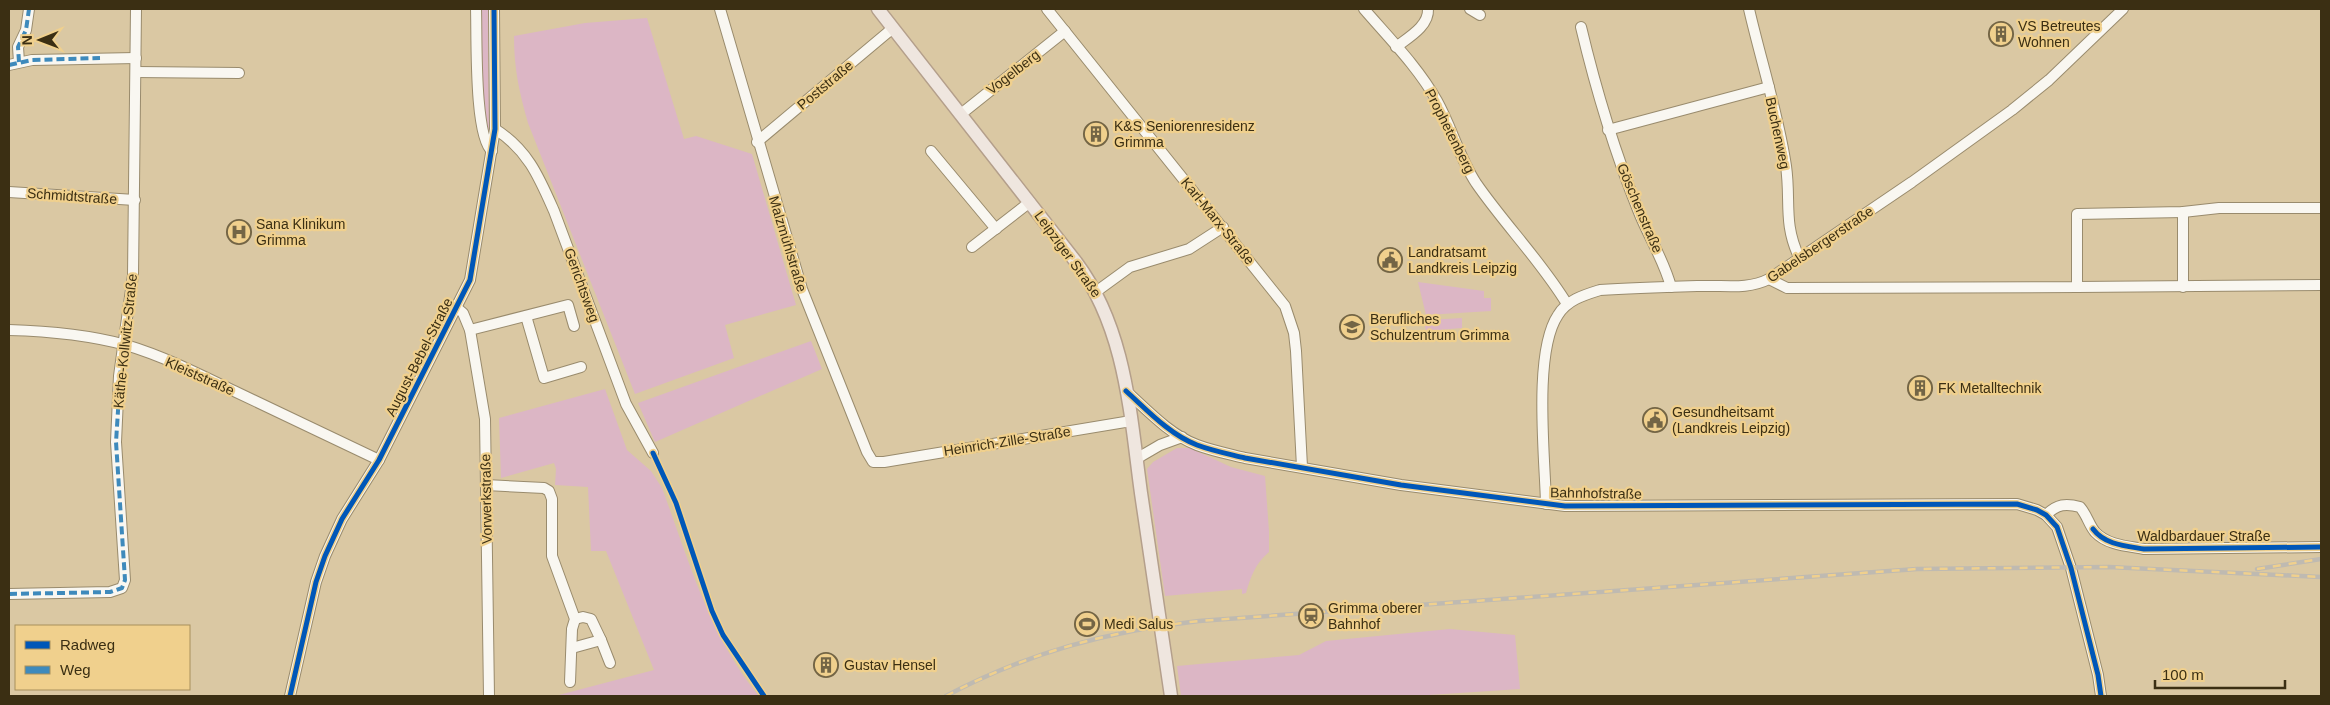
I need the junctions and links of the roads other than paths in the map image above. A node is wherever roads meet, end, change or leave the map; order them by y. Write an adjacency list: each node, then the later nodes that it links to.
1 (28, 9): 19 (street)
2 (136, 9): 18 (street, Käthe-Kollwitz-Straße)
3 (476, 9): 27 (street)
4 (494, 9): 24 (street, August-Bebel-Straße)
5 (720, 9): 26 (street, Malzmühlstraße)
6 (878, 9): 15 (main road, Leipziger Straße)
7 (1047, 9): 16 (street, Karl-Marx-Straße)
8 (1364, 9): 17 (street, Prophetenberg)
9 (1428, 9): 17 (street)
10 (1470, 9): 13 (street)
11 (1749, 9): 22 (street, Buchenweg)
12 (2123, 9): 37 (street, Gabelsbergerstraße)
13 (1480, 15)
14 (1581, 27): 25 (street, Göschenstraße)
15 (893, 28): 23 (main road, Leipziger Straße); 26 (street, Poststraße)
16 (1065, 31): 23 (street, Vogelberg); 34 (street, Karl-Marx-Straße)
17 (1396, 47): 44 (street, Prophetenberg)
18 (136, 58): 19 (street); 20 (street, Käthe-Kollwitz-Straße)
19 (14, 64)
20 (136, 72): 21 (street); 30 (street, Käthe-Kollwitz-Straße)
21 (239, 73)
22 (1769, 87): 25 (street); 37 (street, Buchenweg)
23 (961, 114): 31 (main road, Leipziger Straße)
24 (495, 128): 27 (street, August-Bebel-Straße); 55 (street, Gerichtsweg)
25 (1608, 130): 40 (street, Göschenstraße)
26 (757, 142): 58 (street, Malzmühlstraße)
27 (492, 151): 45 (street, August-Bebel-Straße)
28 (931, 151): 35 (street)
29 (9, 192): 30 (street, Schmidtstraße)
30 (135, 200): 50 (street, Käthe-Kollwitz-Straße)
31 (1030, 202): 35 (street); 43 (main road, Leipziger Straße)
32 (2321, 208): 33 (street)
33 (2183, 212): 41 (street); 42 (street)
34 (1223, 227): 43 (street); 59 (street, Karl-Marx-Straße)
35 (996, 229): 36 (street)
36 (972, 248)
37 (1799, 257): 38 (street, Gabelsbergerstraße)
38 (1769, 279): 40 (street, Gabelsbergerstraße); 41 (street)
39 (2321, 285): 42 (street)
40 (1671, 287): 44 (street, Gabelsbergerstraße)
41 (2077, 287): 42 (street)
42 (2184, 287)
43 (1097, 292): 52 (main road, Leipziger Straße)
44 (1567, 304): 61 (street, Gabelsbergerstraße)
45 (457, 308): 49 (street, Vorwerkstraße); 57 (street, August-Bebel-Straße)
46 (526, 316): 47 (street); 49 (street); 51 (street)
47 (574, 326)
48 (9, 330): 50 (street, Kleiststraße)
49 (470, 330): 60 (street, Vorwerkstraße)
50 (124, 345): 57 (street, Kleiststraße); 64 (street, Käthe-Kollwitz-Straße)
51 (582, 367)
52 (1126, 391): 53 (main road, Leipziger Straße); 54 (street, Bahnhofstraße)
53 (1131, 421): 56 (main road, Leipziger Straße); 58 (street, Heinrich-Zille-Straße)
54 (1182, 437): 56 (street); 59 (street, Bahnhofstraße)
55 (653, 453)
56 (1136, 459): 72 (main road, Leipziger Straße)
57 (379, 460): 70 (street, August-Bebel-Straße)
58 (884, 462)
59 (1302, 467): 61 (street, Bahnhofstraße)
60 (486, 485): 65 (street); 71 (street, Vorwerkstraße)
61 (1546, 504): 62 (street, Bahnhofstraße)
62 (2046, 515): 63 (street, Waldbardauer Straße); 73 (street)
63 (2321, 547)
64 (9, 594)
65 (575, 619): 66 (street); 67 (street)
66 (601, 640): 67 (street); 68 (street)
67 (572, 648): 69 (street)
68 (610, 663)
69 (570, 682)
70 (290, 696)
71 (489, 696)
72 (1171, 696)
73 (2101, 696)

